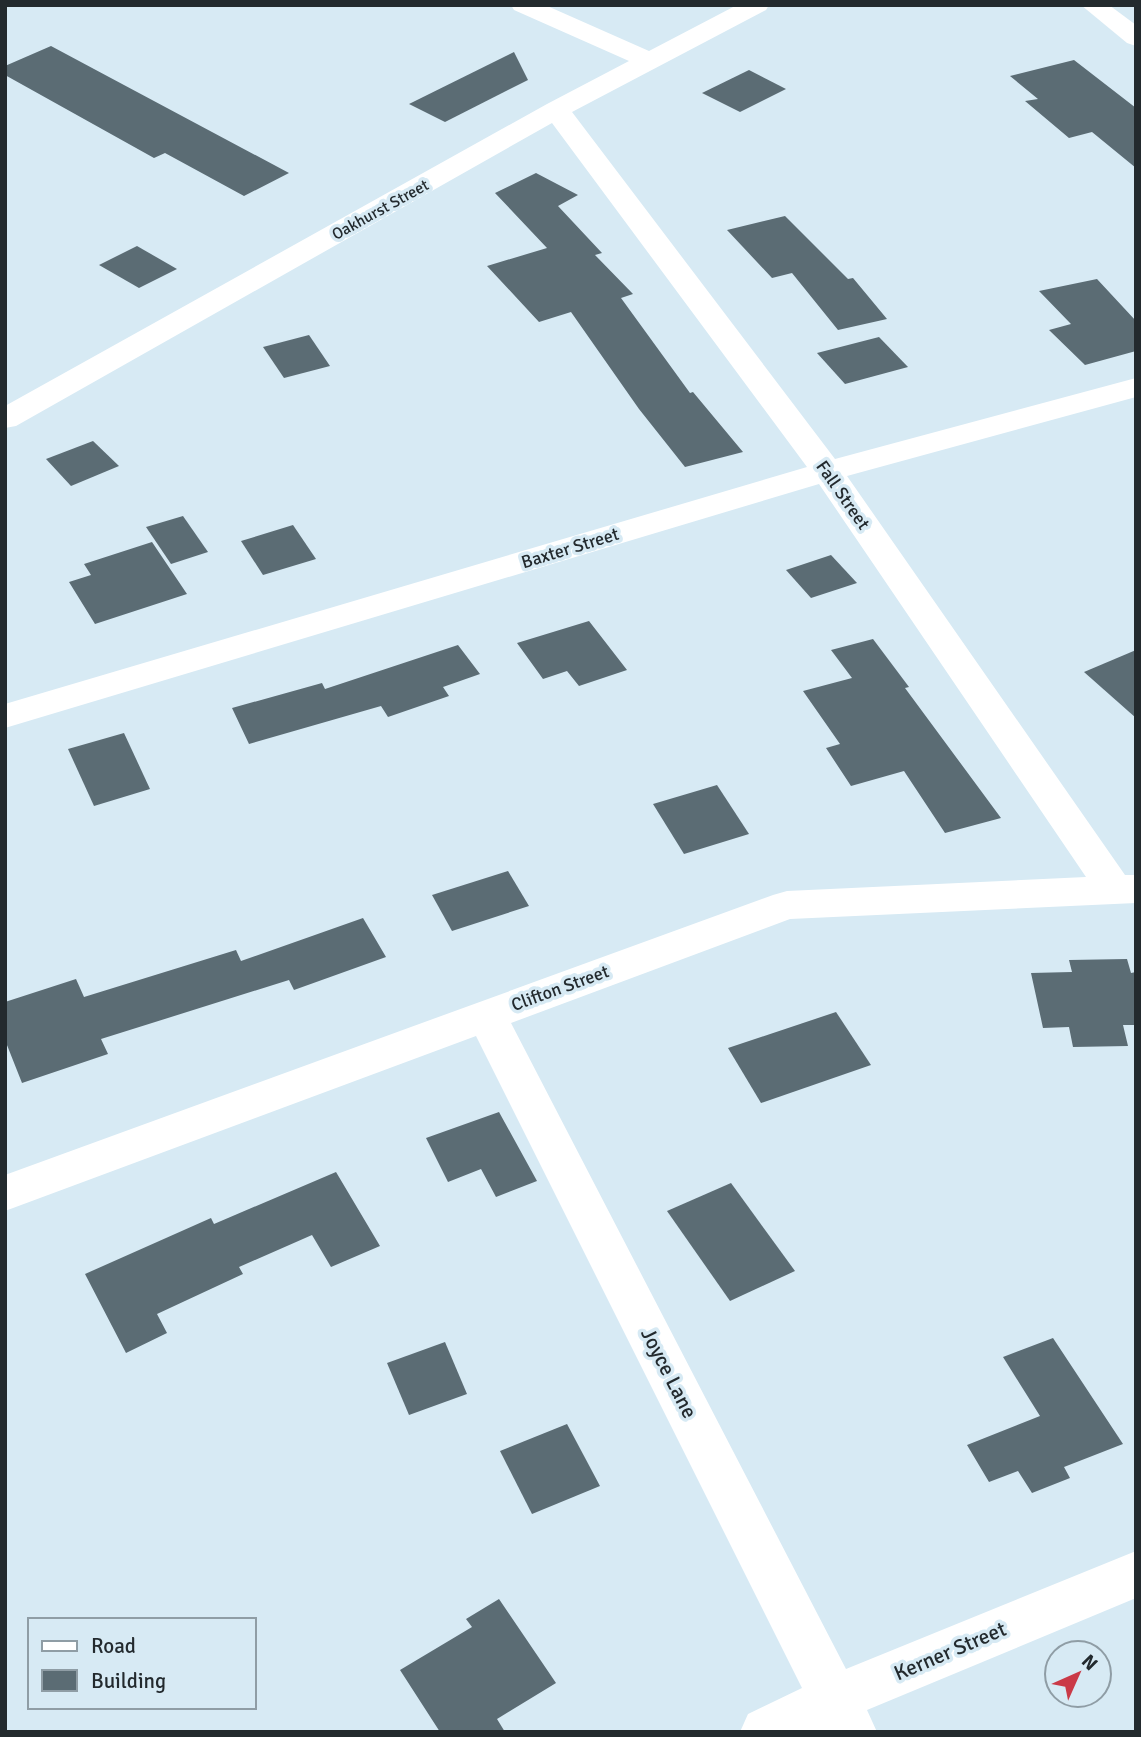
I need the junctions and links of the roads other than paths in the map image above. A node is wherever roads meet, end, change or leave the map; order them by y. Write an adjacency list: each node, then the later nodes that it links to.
1 (523, 5): 5 (street)
2 (757, 5): 5 (street, Oakhurst Street)
3 (1093, 5): 4 (street)
4 (1136, 38)
5 (650, 61): 6 (street, Oakhurst Street)
6 (556, 110): 8 (street, Oakhurst Street); 9 (street, Fall Street)
7 (1136, 387): 9 (street, Baxter Street)
8 (5, 419)
9 (827, 471): 10 (street, Baxter Street); 11 (street, Fall Street)
10 (5, 716)
11 (1125, 889): 12 (street, Clifton Street)
12 (486, 1014): 13 (street, Clifton Street); 15 (street, Joyce Lane)
13 (5, 1193)
14 (1136, 1574): 15 (street, Kerner Street)
15 (844, 1715): 16 (street, Kerner Street)
16 (766, 1732)

